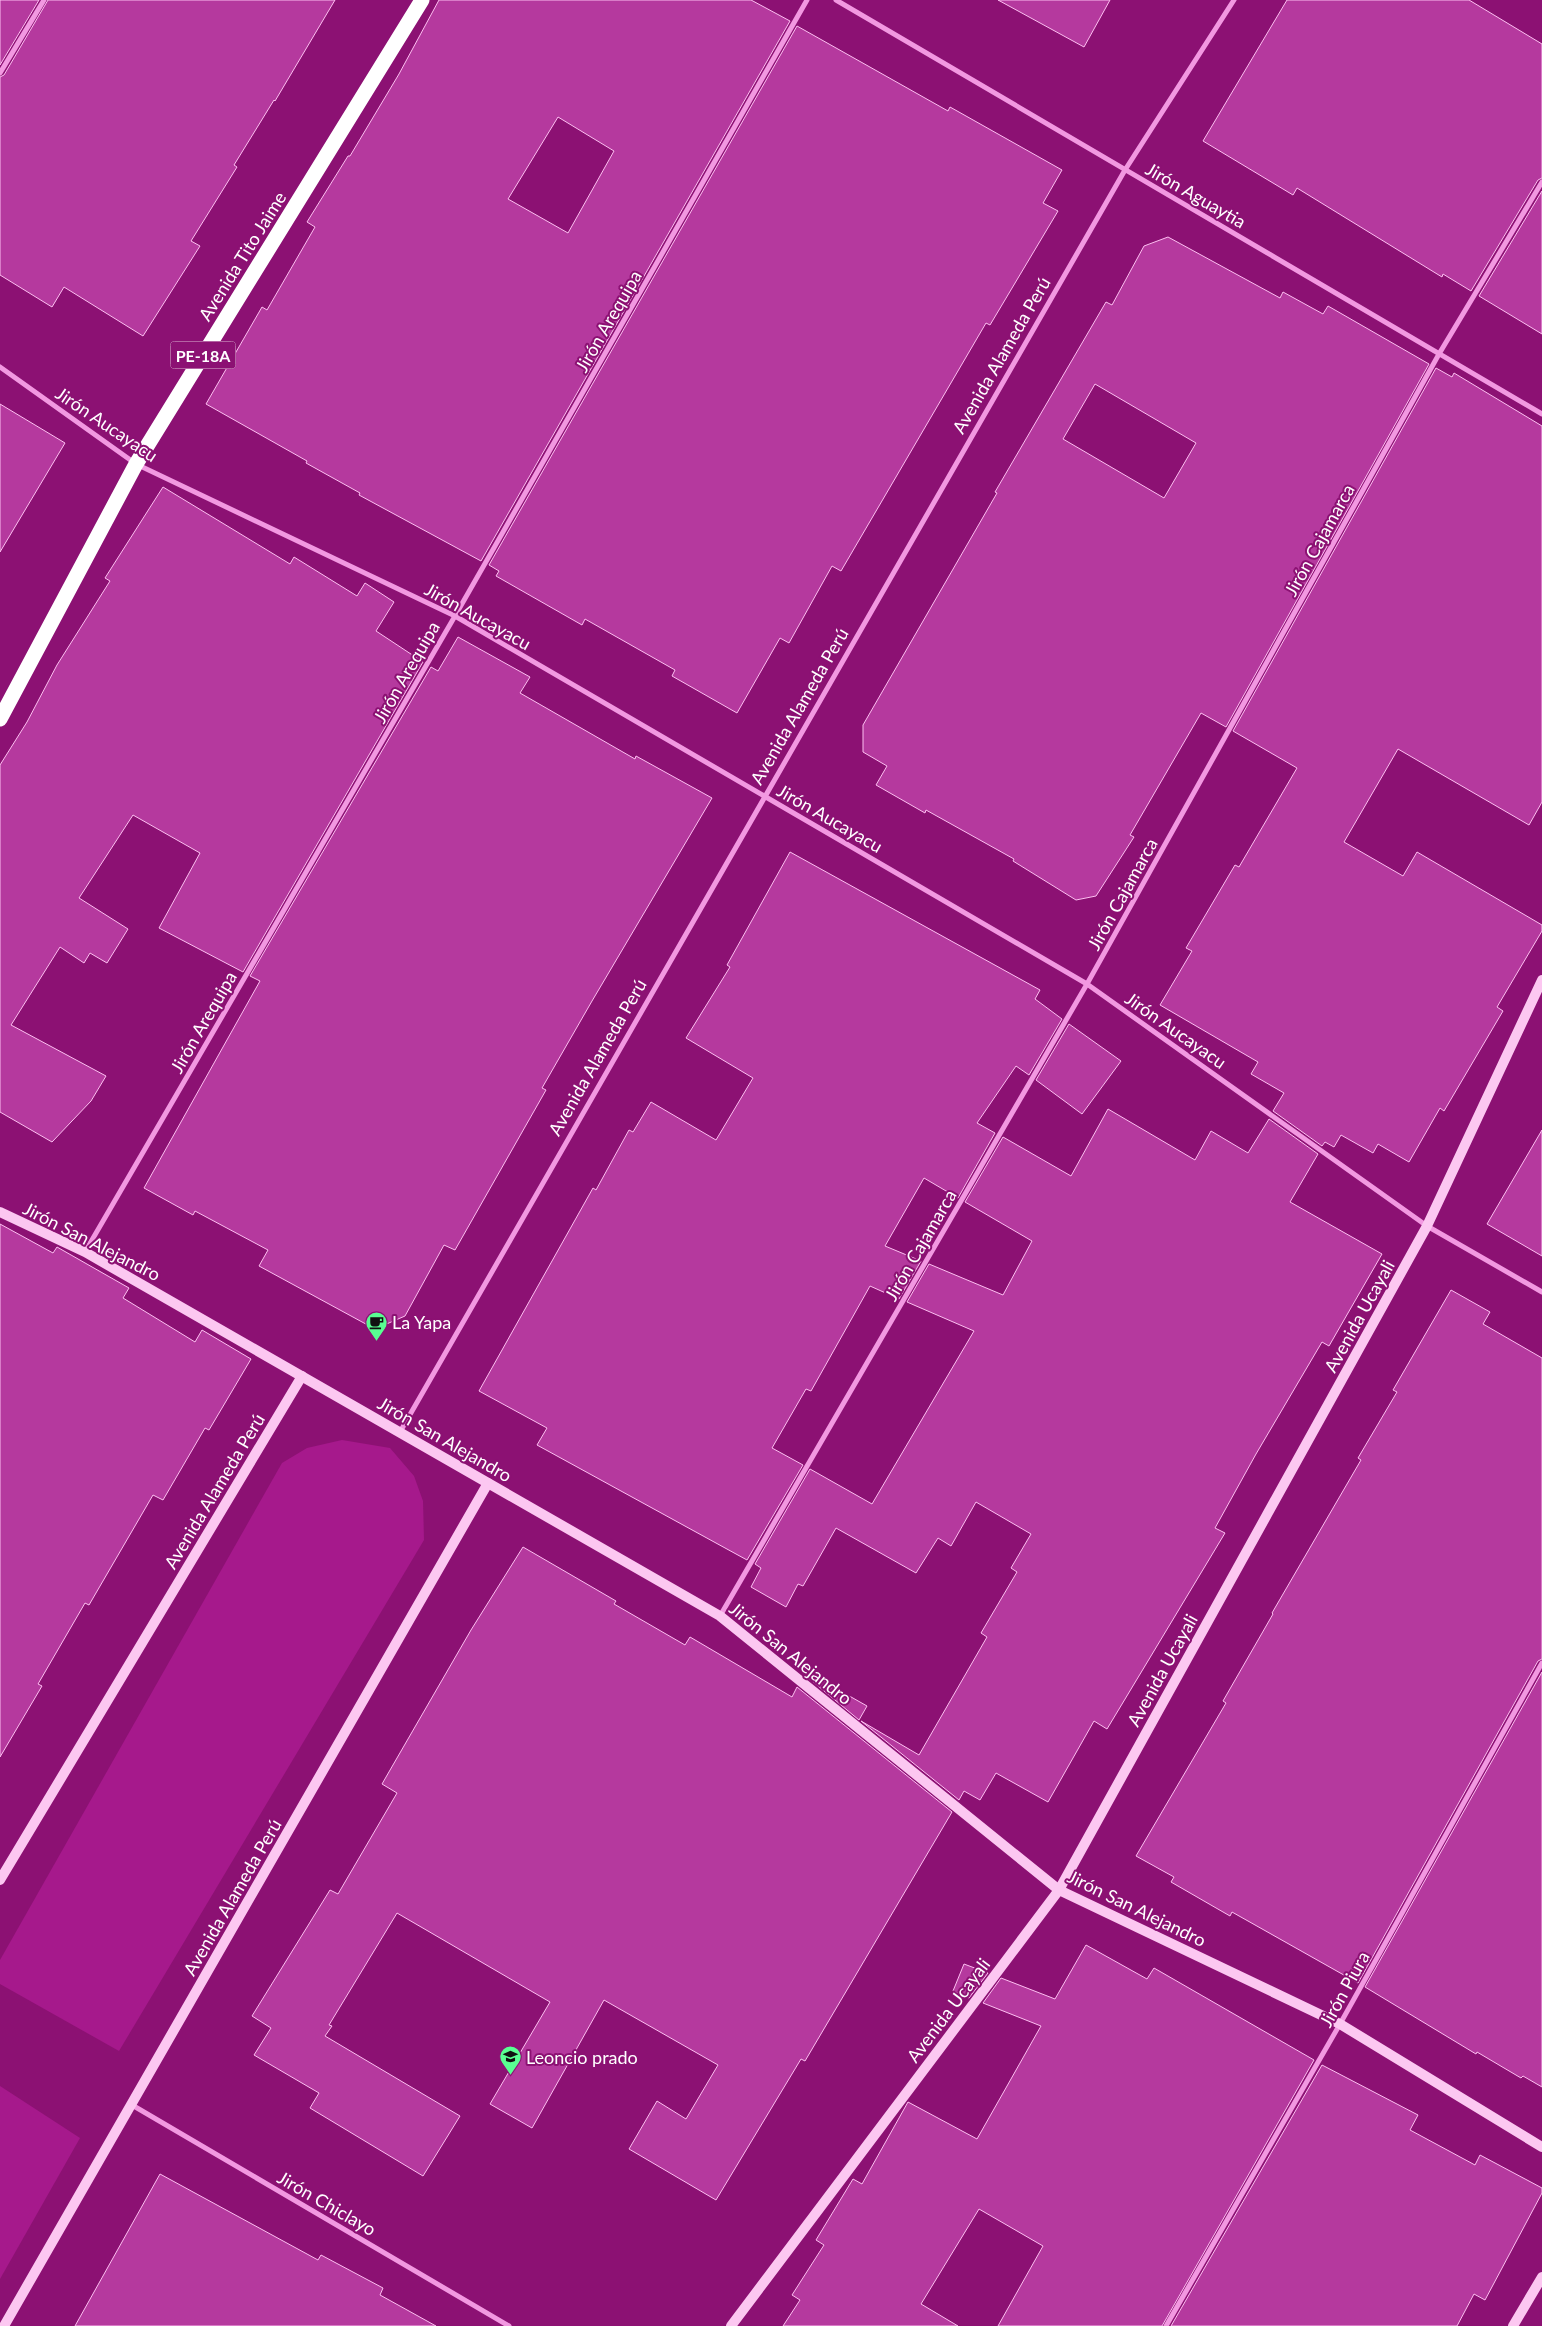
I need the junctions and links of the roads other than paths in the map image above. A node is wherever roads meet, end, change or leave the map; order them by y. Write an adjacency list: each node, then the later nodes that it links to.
1 (44, 0): 6 (street)
2 (422, 0): 12 (highway, Avenida Tito Jaime / PE-18A)
3 (807, 0): 13 (street, Jirón Arequipa)
4 (836, 0): 7 (street, Jirón Aguaytia)
5 (1234, 0): 7 (street, Avenida Alameda Perú)
6 (0, 73)
7 (1125, 170): 9 (street, Jirón Aguaytia); 15 (street, Avenida Alameda Perú)
8 (1542, 182): 9 (street, Jirón Cajamarca)
9 (1439, 354): 11 (street, Jirón Aguaytia); 17 (street, Jirón Cajamarca)
10 (0, 367): 12 (street, Jirón Aucayacu)
11 (1542, 414)
12 (136, 464): 13 (street, Jirón Aucayacu); 14 (highway, Avenida Tito Jaime / PE-18A)
13 (454, 616): 15 (street, Jirón Aucayacu); 20 (street, Jirón Arequipa)
14 (0, 719)
15 (766, 797): 17 (street, Jirón Aucayacu); 23 (street, Avenida Alameda Perú)
16 (1542, 980): 19 (street, Avenida Ucayali)
17 (1087, 984): 19 (street, Jirón Aucayacu); 25 (street, Jirón Cajamarca)
18 (0, 1212): 20 (street, Jirón San Alejandro)
19 (1427, 1226): 21 (street, Jirón Aucayacu); 28 (street, Avenida Ucayali)
20 (85, 1252): 22 (street, Jirón San Alejandro)
21 (1542, 1292)
22 (302, 1376): 23 (street, Jirón San Alejandro); 27 (street, Avenida Alameda Perú)
23 (400, 1432): 24 (street, Jirón San Alejandro)
24 (488, 1483): 25 (street, Jirón San Alejandro); 30 (street, Avenida Alameda Perú)
25 (720, 1616): 28 (street, Jirón San Alejandro)
26 (1542, 1663): 29 (street, Jirón Piura)
27 (0, 1880)
28 (1059, 1890): 29 (street, Jirón San Alejandro); 35 (street, Avenida Ucayali)
29 (1340, 2024): 31 (street, Jirón San Alejandro); 36 (street, Jirón Piura)
30 (132, 2105): 33 (street, Avenida Alameda Perú); 34 (street, Jirón Chiclayo)
31 (1542, 2147)
32 (1542, 2277): 37 (street)
33 (4, 2326)
34 (509, 2326)
35 (731, 2326)
36 (1166, 2326)
37 (1513, 2326)

